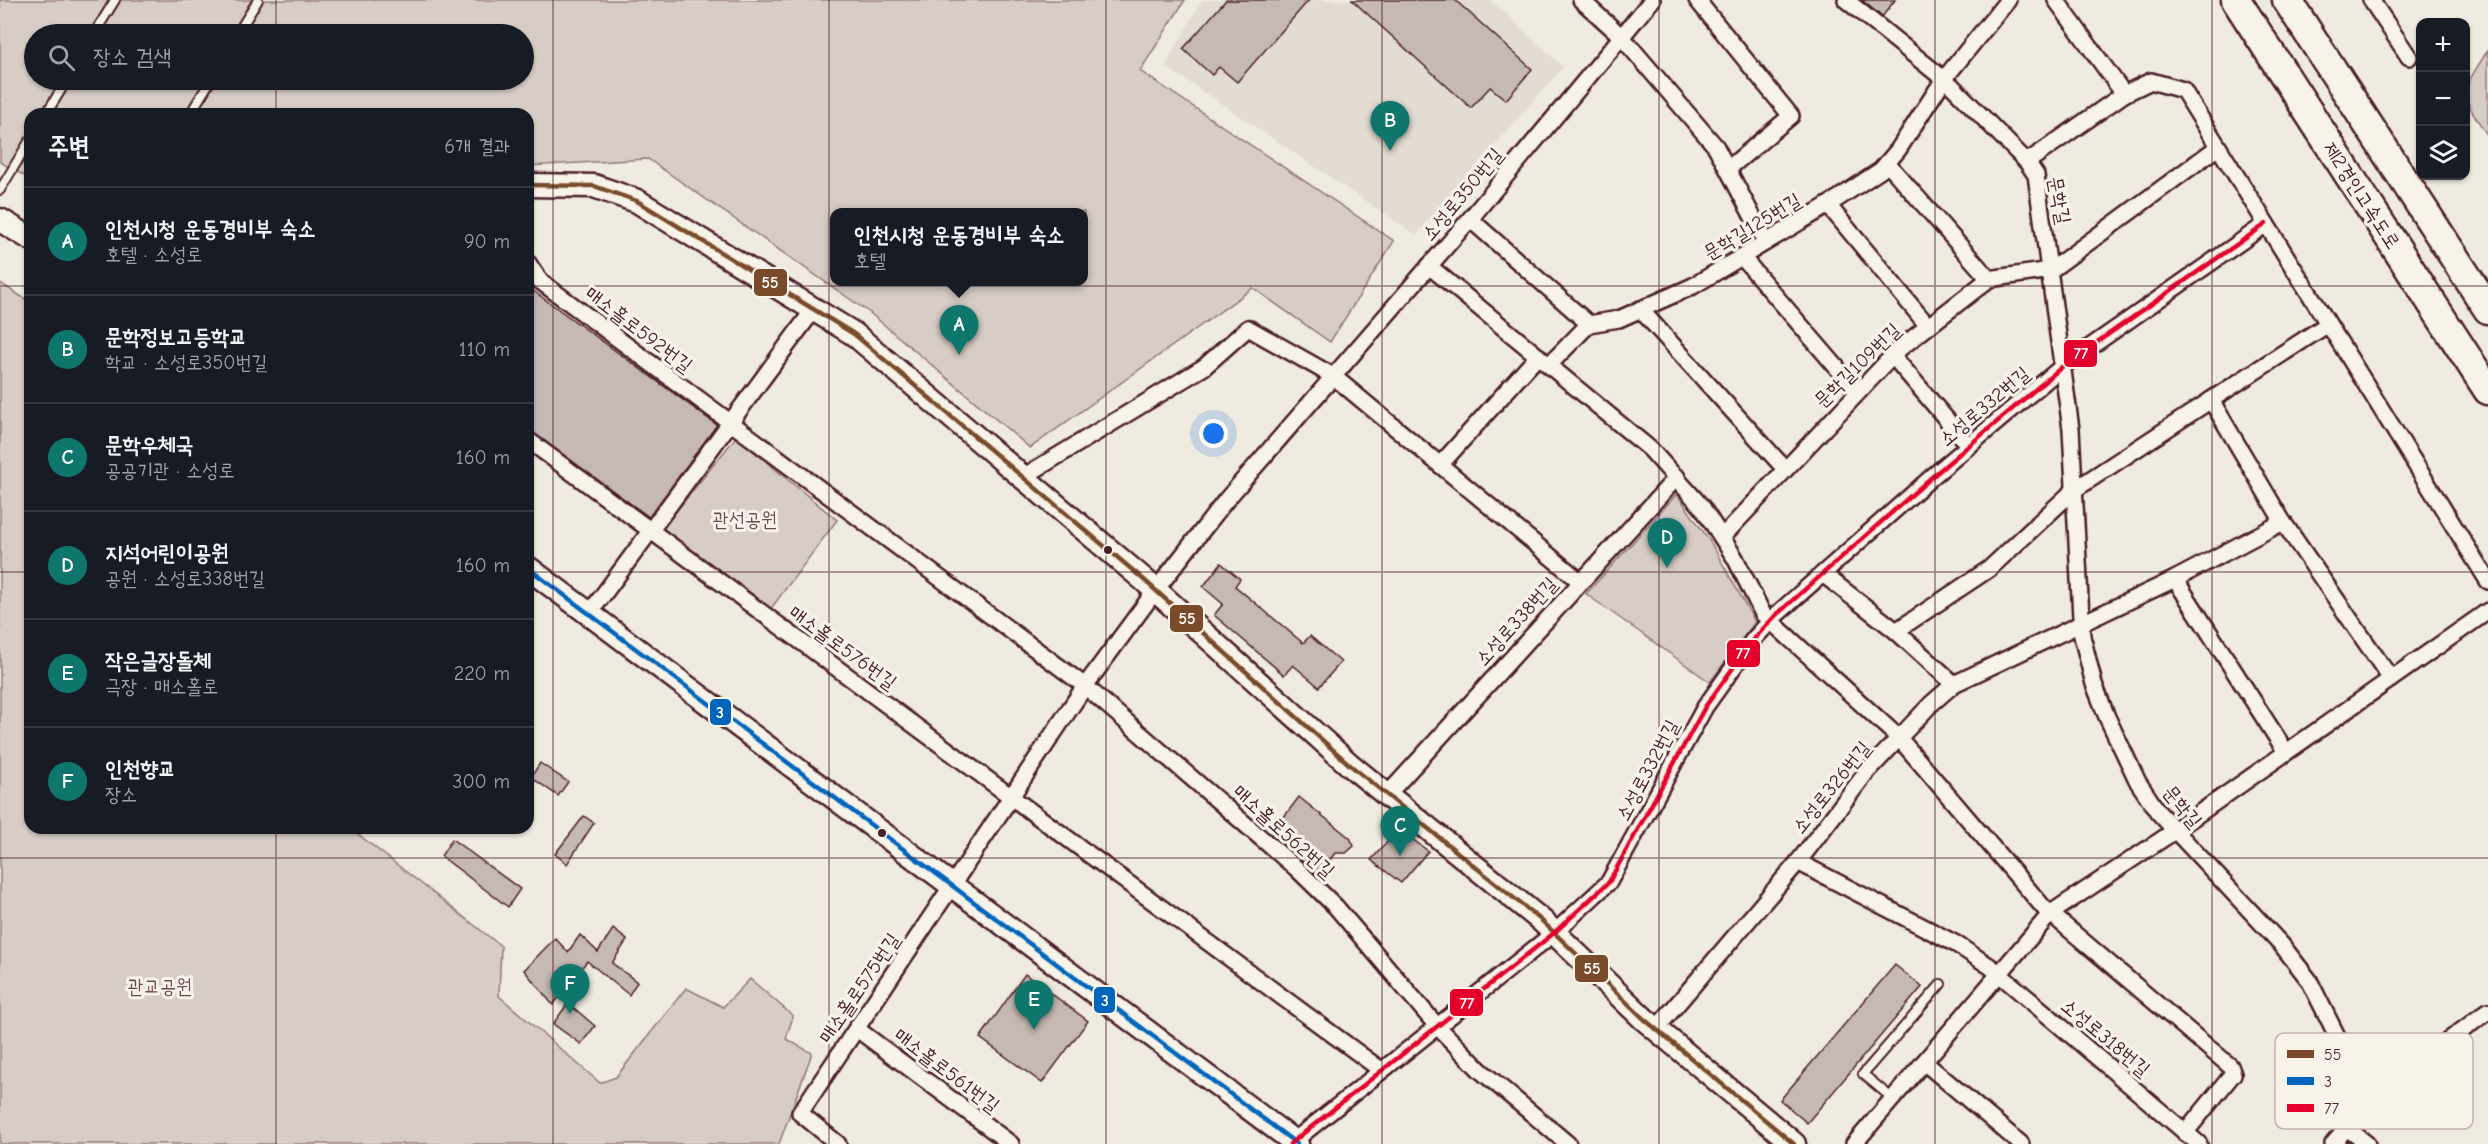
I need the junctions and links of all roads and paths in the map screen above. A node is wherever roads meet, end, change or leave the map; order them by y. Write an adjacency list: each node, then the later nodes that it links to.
1 (115, 0): 12 (lane)
2 (258, 0): 13 (lane)
3 (1581, 0): 14 (street)
4 (1652, 0): 14 (street, 소성로350번길)
5 (1697, 0): 26 (street)
6 (1846, 0): 16 (street, 문학길)
7 (2008, 0): 16 (street, 문학길125번길)
8 (2056, 0): 19 (street)
9 (2236, 0): 50 (highway, 제2경인고속도로)
10 (2287, 0): 42 (highway)
11 (2371, 0): 15 (street)
12 (100, 24)
13 (243, 24)
14 (1621, 36): 26 (street); 30 (street, 소성로350번길)
15 (2409, 57)
16 (1944, 79): 24 (street, 문학길); 25 (street, 문학길125번길)
17 (61, 90): 20 (lane)
18 (205, 90): 21 (lane)
19 (2124, 94): 22 (street); 24 (street)
20 (50, 108)
21 (194, 108)
22 (2218, 147): 32 (street); 37 (street)
23 (24, 150): 28 (lane)
24 (2027, 162): 37 (street, 문학길)
25 (1887, 163): 29 (street, 문학길125번길); 39 (street)
26 (1729, 168): 34 (street)
27 (534, 185): 40 (street)
28 (0, 190)
29 (1828, 205): 34 (street, 문학길125번길); 45 (street)
30 (1470, 219): 36 (street, 소성로350번길); 43 (street)
31 (0, 220): 33 (street)
32 (2266, 224): 44 (street); 48 (street, 소성로332번길)
33 (24, 234)
34 (1766, 242): 35 (street, 문학길125번길)
35 (1742, 257): 41 (street, 문학길125번길); 51 (street)
36 (1429, 266): 47 (street); 49 (street, 소성로350번길)
37 (2051, 270): 39 (street, 문학길109번길); 48 (street, 문학길)
38 (534, 272): 53 (street, 매소홀로592번길)
39 (1989, 279): 45 (street, 문학길109번길)
40 (814, 309): 53 (street); 58 (street)
41 (1640, 309): 43 (street, 문학길125번길); 57 (street)
42 (2488, 309)
43 (1589, 324): 47 (street)
44 (2328, 324): 52 (street); 67 (street)
45 (1928, 326): 46 (street, 문학길109번길)
46 (1892, 355): 51 (street, 문학길109번길); 55 (street)
47 (1544, 361): 56 (street); 59 (street)
48 (2064, 366): 55 (street, 소성로332번길); 60 (street, 문학길)
49 (1333, 376): 56 (street); 58 (street); 69 (street, 소성로350번길)
50 (2488, 390)
51 (1857, 391): 57 (street, 문학길109번길)
52 (2211, 400): 60 (street); 61 (street)
53 (730, 423): 62 (street); 77 (street)
54 (534, 444): 62 (street)
55 (1969, 446): 65 (street, 소성로332번길)
56 (1440, 465): 68 (street)
57 (1785, 469): 63 (street, 문학길109번길)
58 (1023, 477): 69 (street)
59 (1677, 477): 63 (street); 68 (street, 소성로338번길)
60 (2074, 490): 73 (street, 문학길); 74 (street)
61 (2283, 522): 66 (street, 소성로326번길); 75 (street)
62 (650, 531): 71 (street); 81 (street, 매소홀로576번길)
63 (1722, 537): 72 (street)
64 (534, 573): 71 (street)
65 (1823, 574): 72 (street, 소성로332번길); 74 (street)
66 (2175, 579): 73 (street, 소성로326번길); 79 (street)
67 (2488, 581)
68 (1581, 582): 80 (street, 소성로338번길)
69 (1155, 591): 77 (street); 80 (street)
70 (2488, 611): 75 (street)
71 (589, 614): 84 (street)
72 (1770, 621): 78 (street); 86 (street, 소성로332번길)
73 (2081, 625): 76 (street, 소성로326번길); 82 (street, 문학길)
74 (1896, 631): 76 (street)
75 (2391, 679): 79 (street)
76 (1954, 684): 78 (street, 소성로326번길)
77 (1084, 686): 81 (street); 90 (street, 매소홀로562번길)
78 (1899, 738): 83 (street, 소성로326번길); 85 (street)
79 (2286, 752): 82 (street)
80 (1387, 795): 86 (street)
81 (1011, 797): 84 (street); 96 (street)
82 (2175, 831): 85 (street); 93 (street, 문학길)
83 (1798, 862): 87 (street, 소성로318번길); 92 (street, 소성로326번길)
84 (953, 887): 91 (street, 매소홀로575번길); 101 (street)
85 (2051, 914): 87 (street); 100 (street)
86 (1554, 933): 90 (street); 92 (street)
87 (1999, 974): 95 (street); 100 (street, 소성로318번길)
88 (1941, 984): 97 (lane)
89 (2488, 1011): 94 (street)
90 (1437, 1026): 96 (street); 104 (street, 매소홀로562번길)
91 (857, 1029): 102 (street, 매소홀로575번길); 103 (street, 매소홀로561번길)
92 (1656, 1029): 105 (street)
93 (2336, 1033)
94 (2459, 1033)
95 (1924, 1062): 97 (street); 107 (street)
96 (1381, 1070): 101 (street)
97 (1893, 1099): 106 (street)
98 (2344, 1129): 109 (street)
99 (2348, 1129): 110 (street)
100 (2185, 1132): 108 (street, 소성로318번길)
101 (1293, 1143)
102 (838, 1144)
103 (1011, 1144)
104 (1568, 1144)
105 (1794, 1144)
106 (1854, 1144)
107 (2022, 1144)
108 (2199, 1144)
109 (2332, 1144)
110 (2367, 1144)

